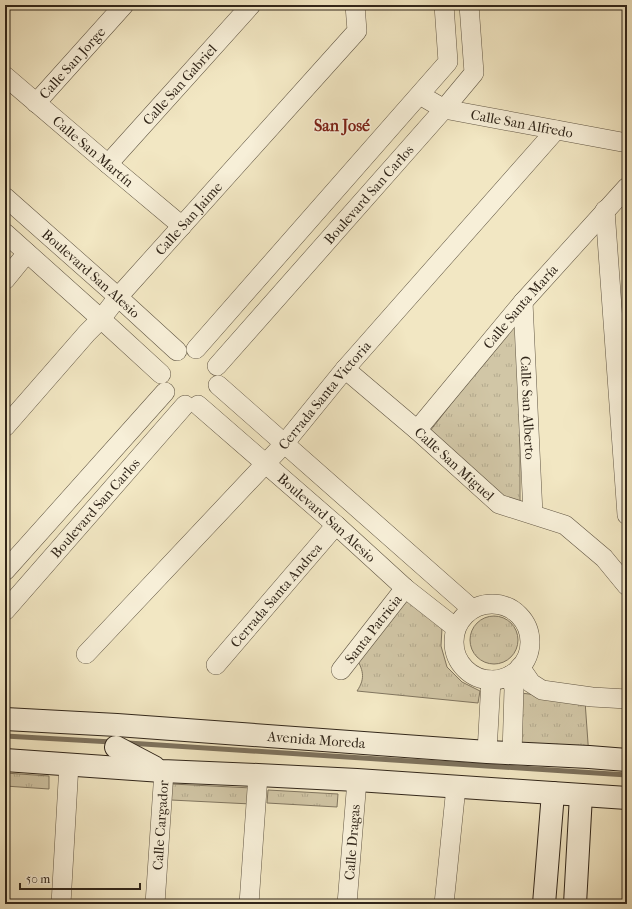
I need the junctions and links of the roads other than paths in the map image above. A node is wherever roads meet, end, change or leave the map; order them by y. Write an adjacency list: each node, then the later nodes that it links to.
1 (124, 5): 8 (street, Calle San Jorge)
2 (251, 5): 12 (street, Calle San Gabriel)
3 (354, 5): 16 (street, Calle San Jaime)
4 (444, 5): 7 (street, Boulevard San Carlos)
5 (469, 5): 9 (street, Boulevard San Carlos)
6 (5, 76): 8 (street, Calle San Martín)
7 (420, 95): 9 (street, Calle San Alfredo); 23 (street, Boulevard San Carlos)
8 (36, 103): 12 (street, Calle San Martín)
9 (444, 109): 10 (street, Calle San Alfredo); 25 (street, Boulevard San Carlos)
10 (556, 130): 11 (street, Calle San Alfredo); 26 (street, Cerrada Santa Victoria)
11 (627, 143)
12 (108, 164): 16 (street, Calle San Martín)
13 (627, 186): 15 (street, Calle Santa María)
14 (5, 197): 20 (street, Boulevard San Alesio)
15 (605, 210): 21 (street, Calle Santa María); 35 (street)
16 (182, 226): 20 (street, Calle San Jaime)
17 (5, 233): 18 (street, Boulevard San Alesio)
18 (27, 253): 19 (street); 22 (street, Boulevard San Alesio)
19 (5, 280)
20 (118, 297): 22 (street, Calle San Jaime); 24 (street, Boulevard San Alesio)
21 (524, 302): 31 (street, Calle Santa María); 34 (street, Calle San Alberto)
22 (101, 319): 27 (street, Boulevard San Alesio); 30 (street, Calle San Jaime)
23 (196, 349): 24 (street); 25 (street)
24 (177, 351): 27 (street)
25 (217, 366): 28 (street)
26 (345, 369): 31 (street, Calle San Miguel); 32 (street, Cerrada Santa Victoria)
27 (163, 383): 29 (street); 37 (street, Boulevard San Carlos)
28 (218, 385): 29 (street); 32 (street, Boulevard San Alesio)
29 (192, 405): 33 (street, Boulevard San Alesio); 41 (street, Boulevard San Carlos)
30 (5, 427)
31 (417, 430): 34 (street, Calle San Miguel)
32 (284, 444): 33 (street, Cerrada Santa Victoria); 40 (street, Boulevard San Alesio)
33 (266, 463): 36 (street, Boulevard San Alesio); 43 (street, Cerrada Santa Victoria)
34 (533, 514): 38 (street, Calle San Miguel)
35 (627, 515)
36 (336, 525): 39 (street, Boulevard San Alesio); 44 (street, Cerrada Santa Andrea)
37 (5, 571)
38 (627, 586)
39 (405, 588): 42 (street, Boulevard San Alesio); 45 (street, Santa Patricia)
40 (472, 609): 42 (street); 46 (street)
41 (5, 611)
42 (456, 628): 47 (street)
43 (86, 654)
44 (216, 665)
45 (341, 670)
46 (516, 671): 47 (street); 48 (street); 53 (street)
47 (492, 680): 52 (street)
48 (627, 699)
49 (5, 719): 50 (main road, Avenida Moreda)
50 (117, 725): 51 (main road); 52 (main road, Avenida Moreda)
51 (116, 747): 56 (main road); 57 (main road)
52 (487, 752): 53 (main road, Avenida Moreda)
53 (512, 754): 55 (main road, Avenida Moreda)
54 (5, 760): 56 (main road)
55 (627, 760)
56 (72, 765): 57 (main road); 64 (street)
57 (163, 771): 58 (main road); 65 (street, Calle Cargador)
58 (258, 775): 59 (main road); 66 (street)
59 (357, 780): 60 (main road); 67 (street, Calle Dragas)
60 (456, 787): 61 (main road); 68 (street)
61 (553, 793): 62 (main road); 69 (main road)
62 (581, 795): 63 (main road); 70 (main road)
63 (627, 798)
64 (62, 904)
65 (155, 904)
66 (249, 904)
67 (347, 904)
68 (444, 904)
69 (544, 904)
70 (575, 904)

